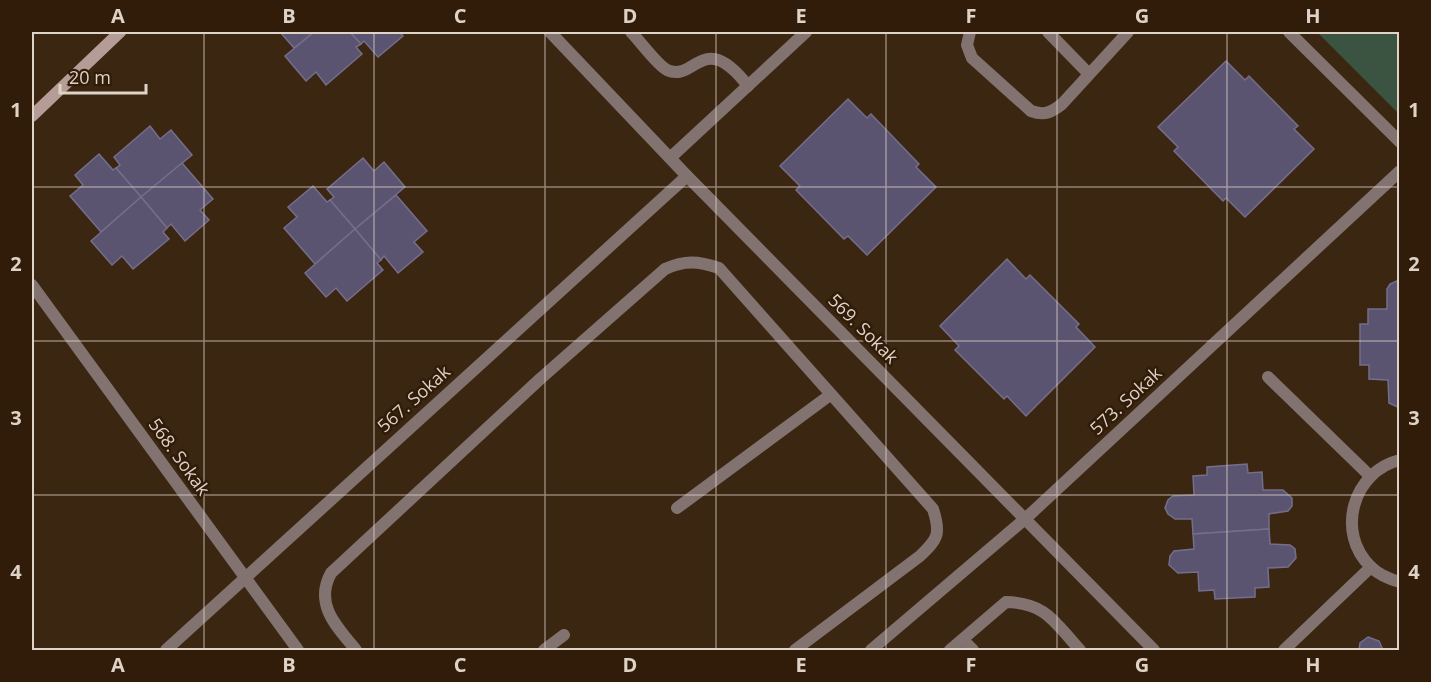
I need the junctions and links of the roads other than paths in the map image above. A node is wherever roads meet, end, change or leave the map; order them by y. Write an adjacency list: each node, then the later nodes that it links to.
1 (120, 32): 11 (main road)
2 (550, 32): 13 (street, 569. Sokak)
3 (631, 32): 10 (street)
4 (806, 32): 10 (street)
5 (970, 32): 9 (street)
6 (1048, 32): 9 (street)
7 (1128, 32): 9 (street)
8 (1289, 32): 12 (street)
9 (1089, 74)
10 (748, 86): 13 (street)
11 (32, 116)
12 (1400, 142)
13 (670, 158): 15 (street, 569. Sokak)
14 (1400, 171): 22 (street, 573. Sokak)
15 (687, 176): 22 (street, 569. Sokak); 24 (street, 567. Sokak)
16 (32, 285): 24 (street, 568. Sokak)
17 (1269, 377): 20 (street)
18 (830, 395): 21 (street); 30 (street); 32 (street)
19 (1400, 460): 20 (street)
20 (1370, 476): 23 (street)
21 (677, 508)
22 (1025, 519): 33 (street, 573. Sokak); 37 (street, 569. Sokak)
23 (1371, 567): 25 (street); 38 (street)
24 (244, 577): 28 (street, 567. Sokak); 29 (street, 568. Sokak)
25 (1400, 582)
26 (564, 635): 31 (street)
27 (963, 640): 34 (street); 35 (street); 36 (street)
28 (166, 651)
29 (298, 651)
30 (356, 651)
31 (544, 651)
32 (795, 651)
33 (871, 651)
34 (950, 651)
35 (973, 651)
36 (1080, 651)
37 (1154, 651)
38 (1284, 651)

